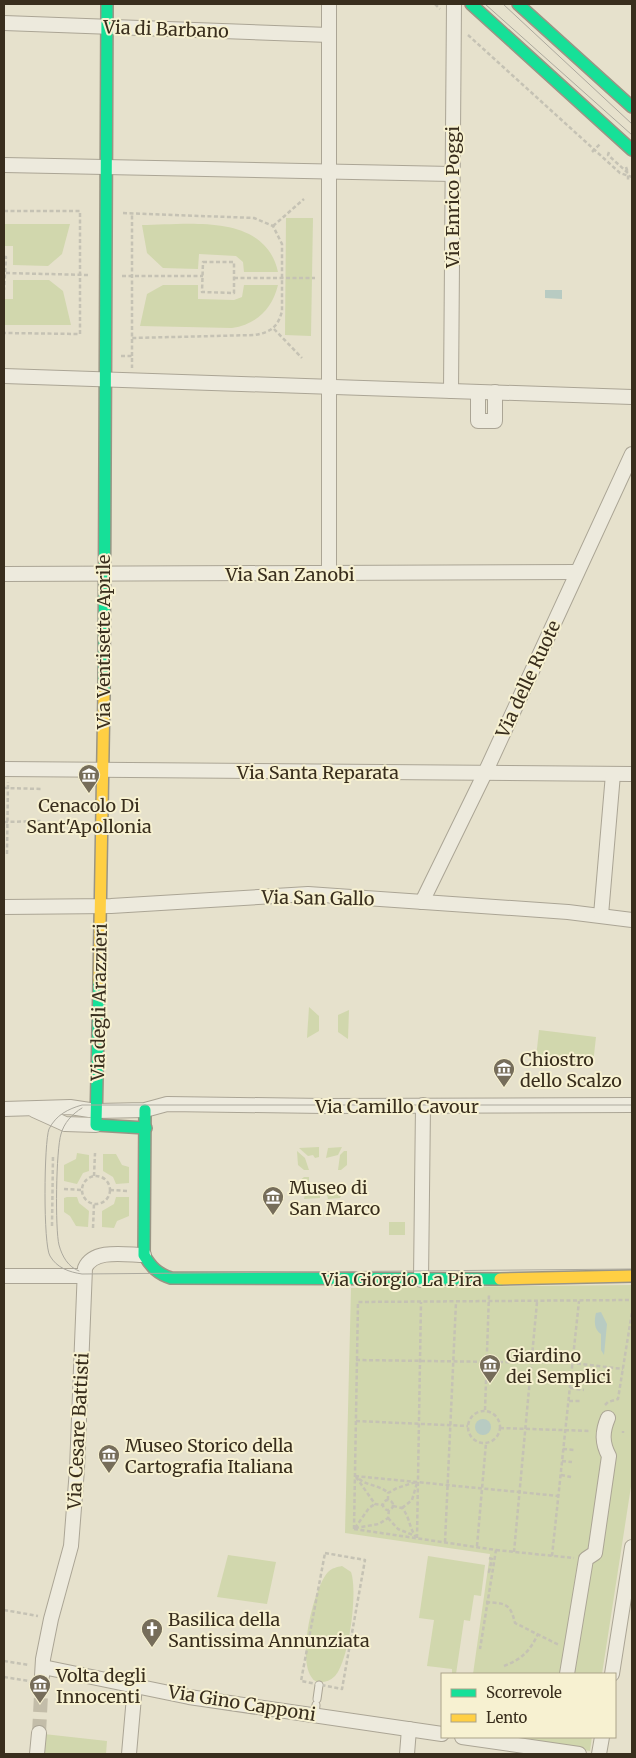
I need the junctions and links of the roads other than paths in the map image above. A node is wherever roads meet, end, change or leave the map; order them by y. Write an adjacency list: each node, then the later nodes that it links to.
1 (107, 4): 7 (street, Via Ventisette Aprile)
2 (329, 4): 8 (street)
3 (454, 4): 14 (street, Via Enrico Poggi)
4 (472, 4): 10 (street)
5 (518, 4): 9 (street)
6 (4, 23): 7 (street, Via di Barbano)
7 (107, 27): 8 (street, Via di Barbano); 12 (street, Via Ventisette Aprile)
8 (329, 35): 13 (street)
9 (632, 107)
10 (632, 150)
11 (4, 165): 12 (street)
12 (105, 167): 13 (street); 16 (street, Via Ventisette Aprile)
13 (330, 173): 14 (street); 17 (street)
14 (452, 174): 18 (street, Via Enrico Poggi)
15 (4, 376): 16 (street)
16 (105, 378): 17 (street); 27 (street, Via Ventisette Aprile)
17 (329, 386): 18 (street); 25 (street)
18 (451, 391): 19 (street)
19 (478, 392): 20 (street); 20 (street)
20 (496, 392): 21 (street)
21 (632, 397)
22 (632, 454): 23 (street, Via delle Ruote)
23 (629, 472): 24 (street, Via delle Ruote)
24 (577, 572): 25 (street, Via San Zanobi); 30 (street, Via delle Ruote)
25 (329, 573): 27 (street, Via San Zanobi)
26 (4, 574): 27 (street, Via San Zanobi)
27 (103, 575): 28 (street, Via Ventisette Aprile)
28 (102, 770): 29 (street, Via Santa Reparata); 30 (street, Via Santa Reparata); 34 (street, Via Ventisette Aprile)
29 (6, 773)
30 (485, 773): 31 (street, Via Santa Reparata); 33 (street, Via delle Ruote)
31 (612, 774): 32 (street, Via Santa Reparata); 36 (street)
32 (632, 774)
33 (422, 902): 34 (street, Via San Gallo); 36 (street, Via San Gallo)
34 (100, 906): 35 (street, Via San Gallo); 42 (street, Via degli Arazzieri)
35 (4, 907)
36 (601, 915): 37 (street, Via San Gallo)
37 (632, 920)
38 (422, 1105): 39 (street, Via Camillo Cavour); 41 (street, Via Camillo Cavour); 48 (street)
39 (632, 1105)
40 (4, 1108): 42 (street, Via Camillo Cavour)
41 (146, 1110): 42 (street, Via Camillo Cavour); 43 (street)
42 (96, 1111): 43 (street)
43 (146, 1128): 44 (street)
44 (144, 1255): 47 (street); 48 (street, Via Giorgio La Pira)
45 (4, 1276): 47 (street)
46 (632, 1276): 48 (street, Via Giorgio La Pira)
47 (84, 1278): 51 (street, Via Cesare Battisti)
48 (421, 1280)
49 (608, 1418): 52 (street)
50 (632, 1547): 53 (street)
51 (37, 1670): 54 (street, Via Gino Capponi)
52 (567, 1673)
53 (612, 1673)
54 (135, 1685): 56 (street, Via Gino Capponi); 64 (street)
55 (319, 1685): 56 (lane)
56 (316, 1706): 57 (street, Via Gino Capponi)
57 (409, 1729): 59 (street, Via Gino Capponi); 65 (street)
58 (39, 1733): 63 (street)
59 (441, 1734)
60 (476, 1738): 62 (street)
61 (602, 1738): 67 (street)
62 (534, 1742): 66 (street)
63 (37, 1754)
64 (129, 1754)
65 (407, 1754)
66 (579, 1754)
67 (599, 1754)

